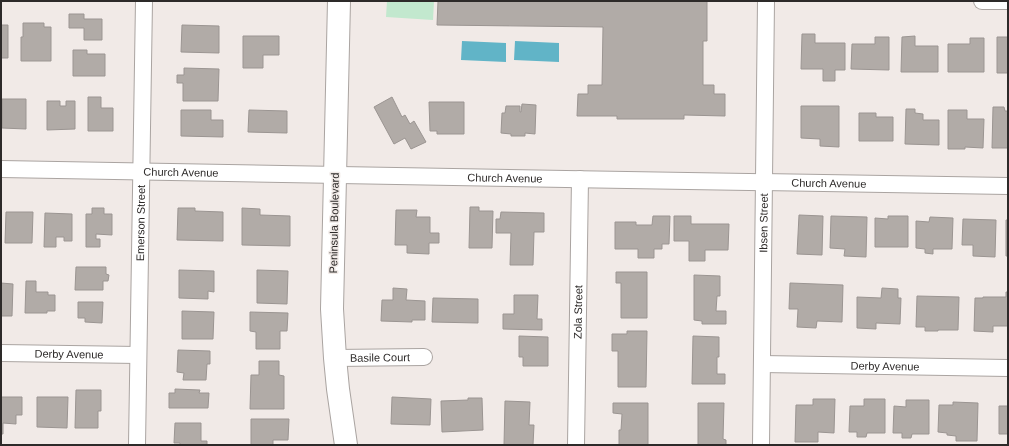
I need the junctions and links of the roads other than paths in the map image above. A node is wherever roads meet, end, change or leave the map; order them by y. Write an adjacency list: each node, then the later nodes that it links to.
1 (144, 1): 7 (street, Emerson Street)
2 (340, 1): 8 (main road, Peninsula Boulevard)
3 (766, 1): 10 (street, Ibsen Street)
4 (982, 1): 5 (street)
5 (1008, 1)
6 (1, 169): 7 (street, Church Avenue)
7 (141, 171): 8 (street, Church Avenue); 13 (street, Emerson Street)
8 (335, 175): 9 (street, Church Avenue); 15 (main road, Peninsula Boulevard)
9 (580, 179): 10 (street, Church Avenue); 20 (street, Zola Street)
10 (764, 182): 11 (street, Church Avenue); 16 (street, Ibsen Street)
11 (1008, 186)
12 (1, 353): 13 (street, Derby Avenue)
13 (138, 355): 18 (street, Emerson Street)
14 (424, 357): 15 (street, Basile Court)
15 (335, 358): 19 (main road, Peninsula Boulevard)
16 (762, 364): 17 (street, Derby Avenue); 21 (street, Ibsen Street)
17 (1008, 368)
18 (137, 445)
19 (346, 445)
20 (576, 445)
21 (761, 445)

